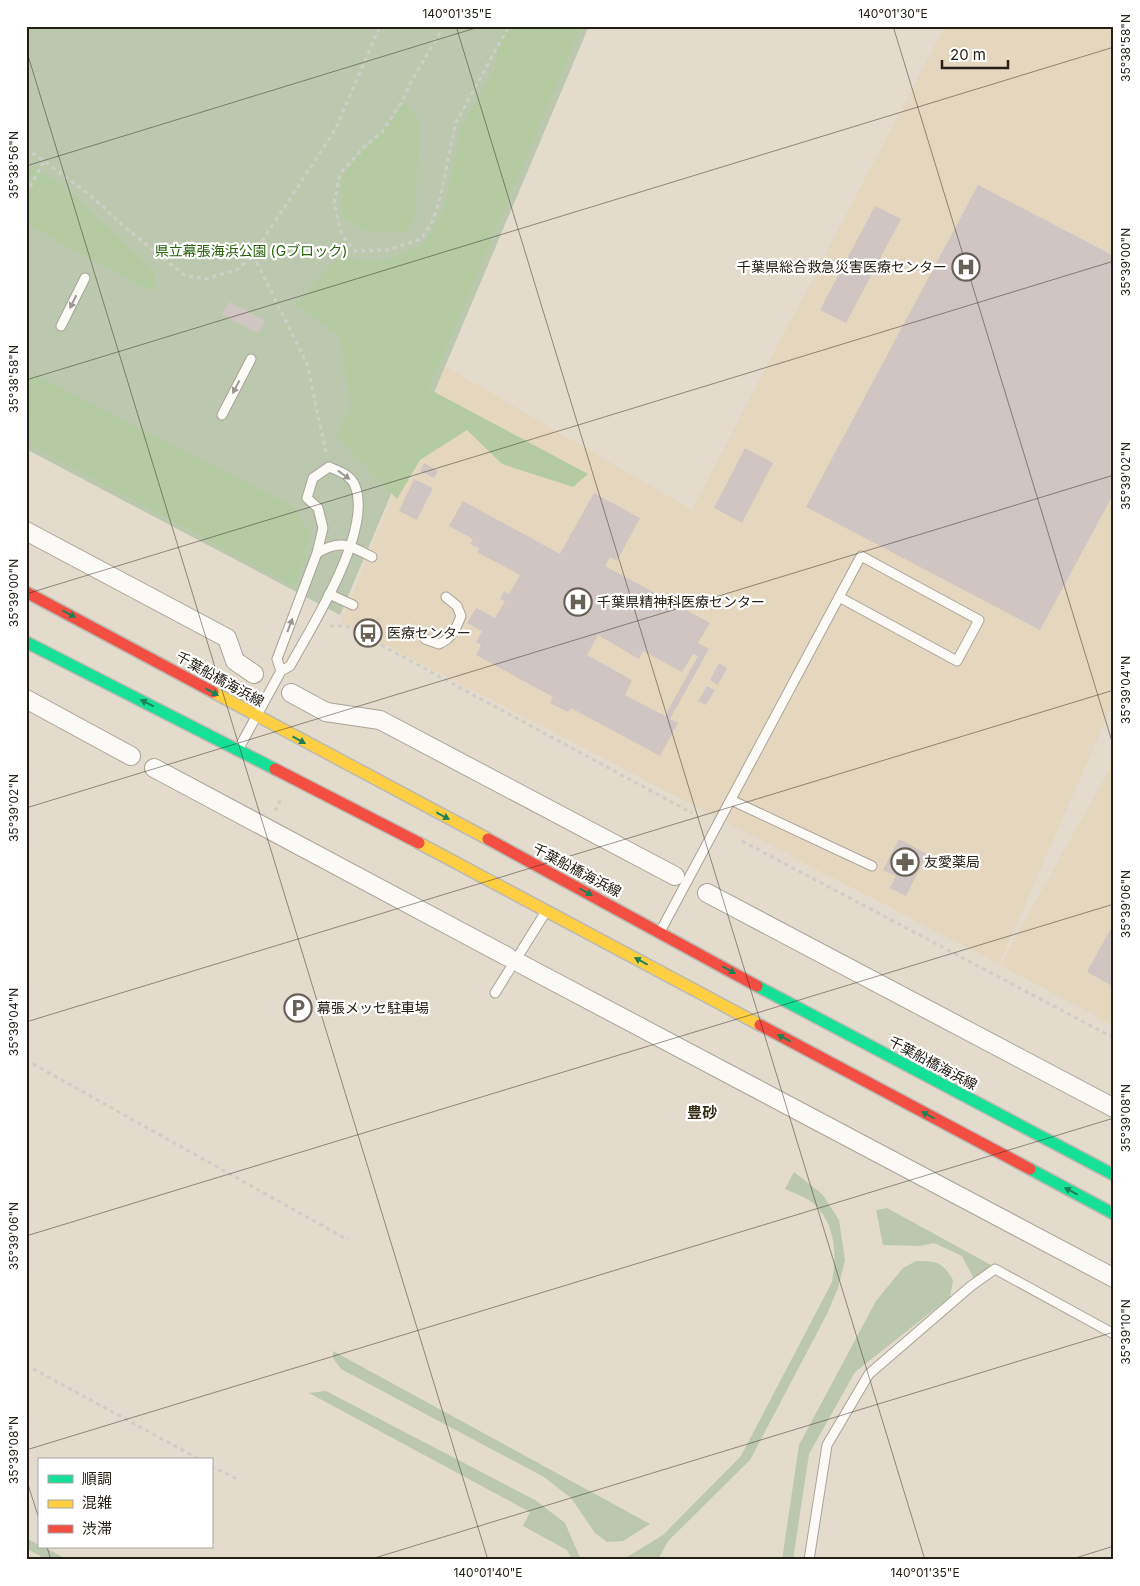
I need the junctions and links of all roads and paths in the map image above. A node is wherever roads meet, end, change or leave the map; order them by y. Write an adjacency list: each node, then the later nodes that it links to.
1 (380, 26): 7 (path)
2 (444, 26): 3 (path)
3 (509, 26)
4 (26, 148): 5 (path)
5 (44, 160): 6 (path); 7 (path)
6 (26, 194)
7 (253, 255): 12 (path)
8 (86, 278): 9 (lane, one-way to 9)
9 (61, 326)
10 (251, 359): 11 (lane, one-way to 11)
11 (222, 415)
12 (329, 467): 14 (lane, one-way to 14); 15 (lane)
13 (26, 531): 26 (street)
14 (350, 546): 15 (lane); 16 (lane); 18 (lane)
15 (317, 553): 25 (lane, one-way to 15)
16 (372, 557)
17 (26, 592): 29 (main road, 千葉船橋海浜線, one-way to 29)
18 (329, 594): 21 (lane); 25 (lane)
19 (446, 597): 23 (lane)
20 (839, 597): 20 (lane); 34 (lane)
21 (353, 605)
22 (325, 634): 35 (path)
23 (425, 639)
24 (26, 642): 30 (main road, one-way to 24)
25 (280, 671): 29 (lane)
26 (254, 674)
27 (291, 693): 39 (street)
28 (26, 700): 31 (street)
29 (256, 717): 30 (lane); 42 (main road, 千葉船橋海浜線, one-way to 42)
30 (238, 749): 41 (main road)
31 (131, 756)
32 (154, 768): 50 (street)
33 (284, 794): 36 (path)
34 (731, 800): 38 (lane); 42 (lane)
35 (692, 814)
36 (273, 815)
37 (742, 841): 44 (path)
38 (872, 866)
39 (675, 876)
40 (707, 892): 46 (street)
41 (547, 911): 43 (lane); 48 (main road, one-way to 41)
42 (660, 932): 47 (main road, 千葉船橋海浜線, one-way to 47)
43 (495, 993)
44 (1114, 1038)
45 (26, 1060): 49 (path)
46 (1114, 1108)
47 (1114, 1175)
48 (1114, 1214)
49 (348, 1240)
50 (1114, 1278)
51 (1114, 1334): 56 (lane)
52 (26, 1365): 53 (path)
53 (197, 1458)
54 (212, 1466): 55 (path)
55 (239, 1480)
56 (809, 1560)

